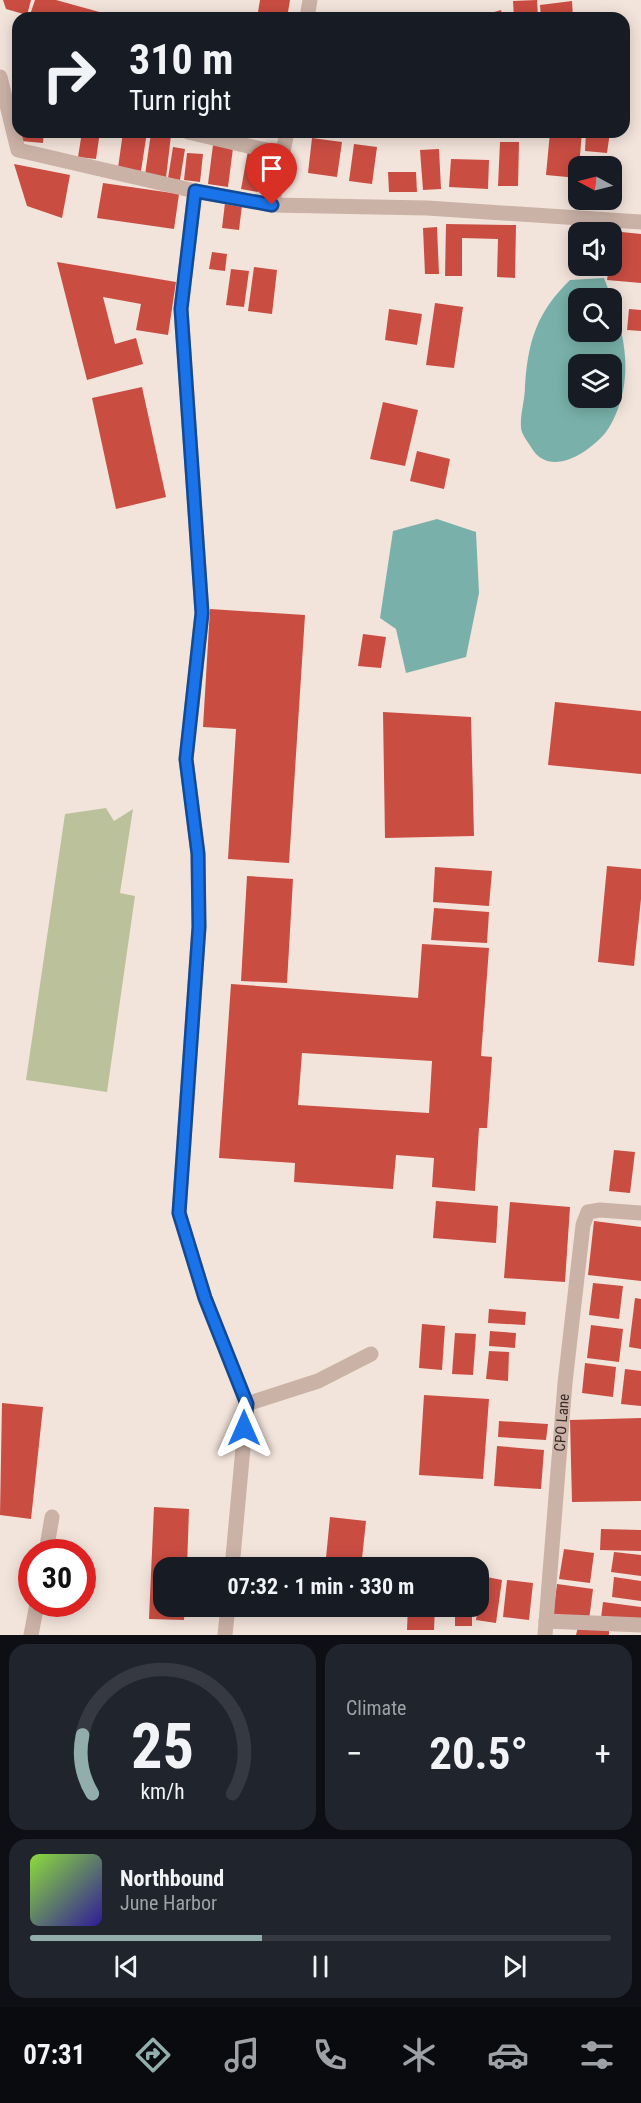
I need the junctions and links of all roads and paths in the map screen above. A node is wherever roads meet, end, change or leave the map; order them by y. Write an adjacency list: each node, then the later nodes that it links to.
1 (1, 83): 2 (street)
2 (12, 126)
3 (15, 138): 7 (street)
4 (214, 138): 6 (street)
5 (286, 138): 6 (street)
6 (283, 154): 8 (street)
7 (195, 191): 8 (street); 12 (street)
8 (272, 205): 9 (street)
9 (641, 222)
10 (641, 1213): 19 (street, CPO Lane)
11 (371, 1354): 12 (street)
12 (247, 1404): 15 (street)
13 (52, 1517): 14 (street)
14 (48, 1539)
15 (233, 1557)
16 (34, 1617): 20 (street)
17 (227, 1617): 21 (street)
18 (641, 1625): 19 (street)
19 (546, 1628)
20 (31, 1635)
21 (225, 1635)

